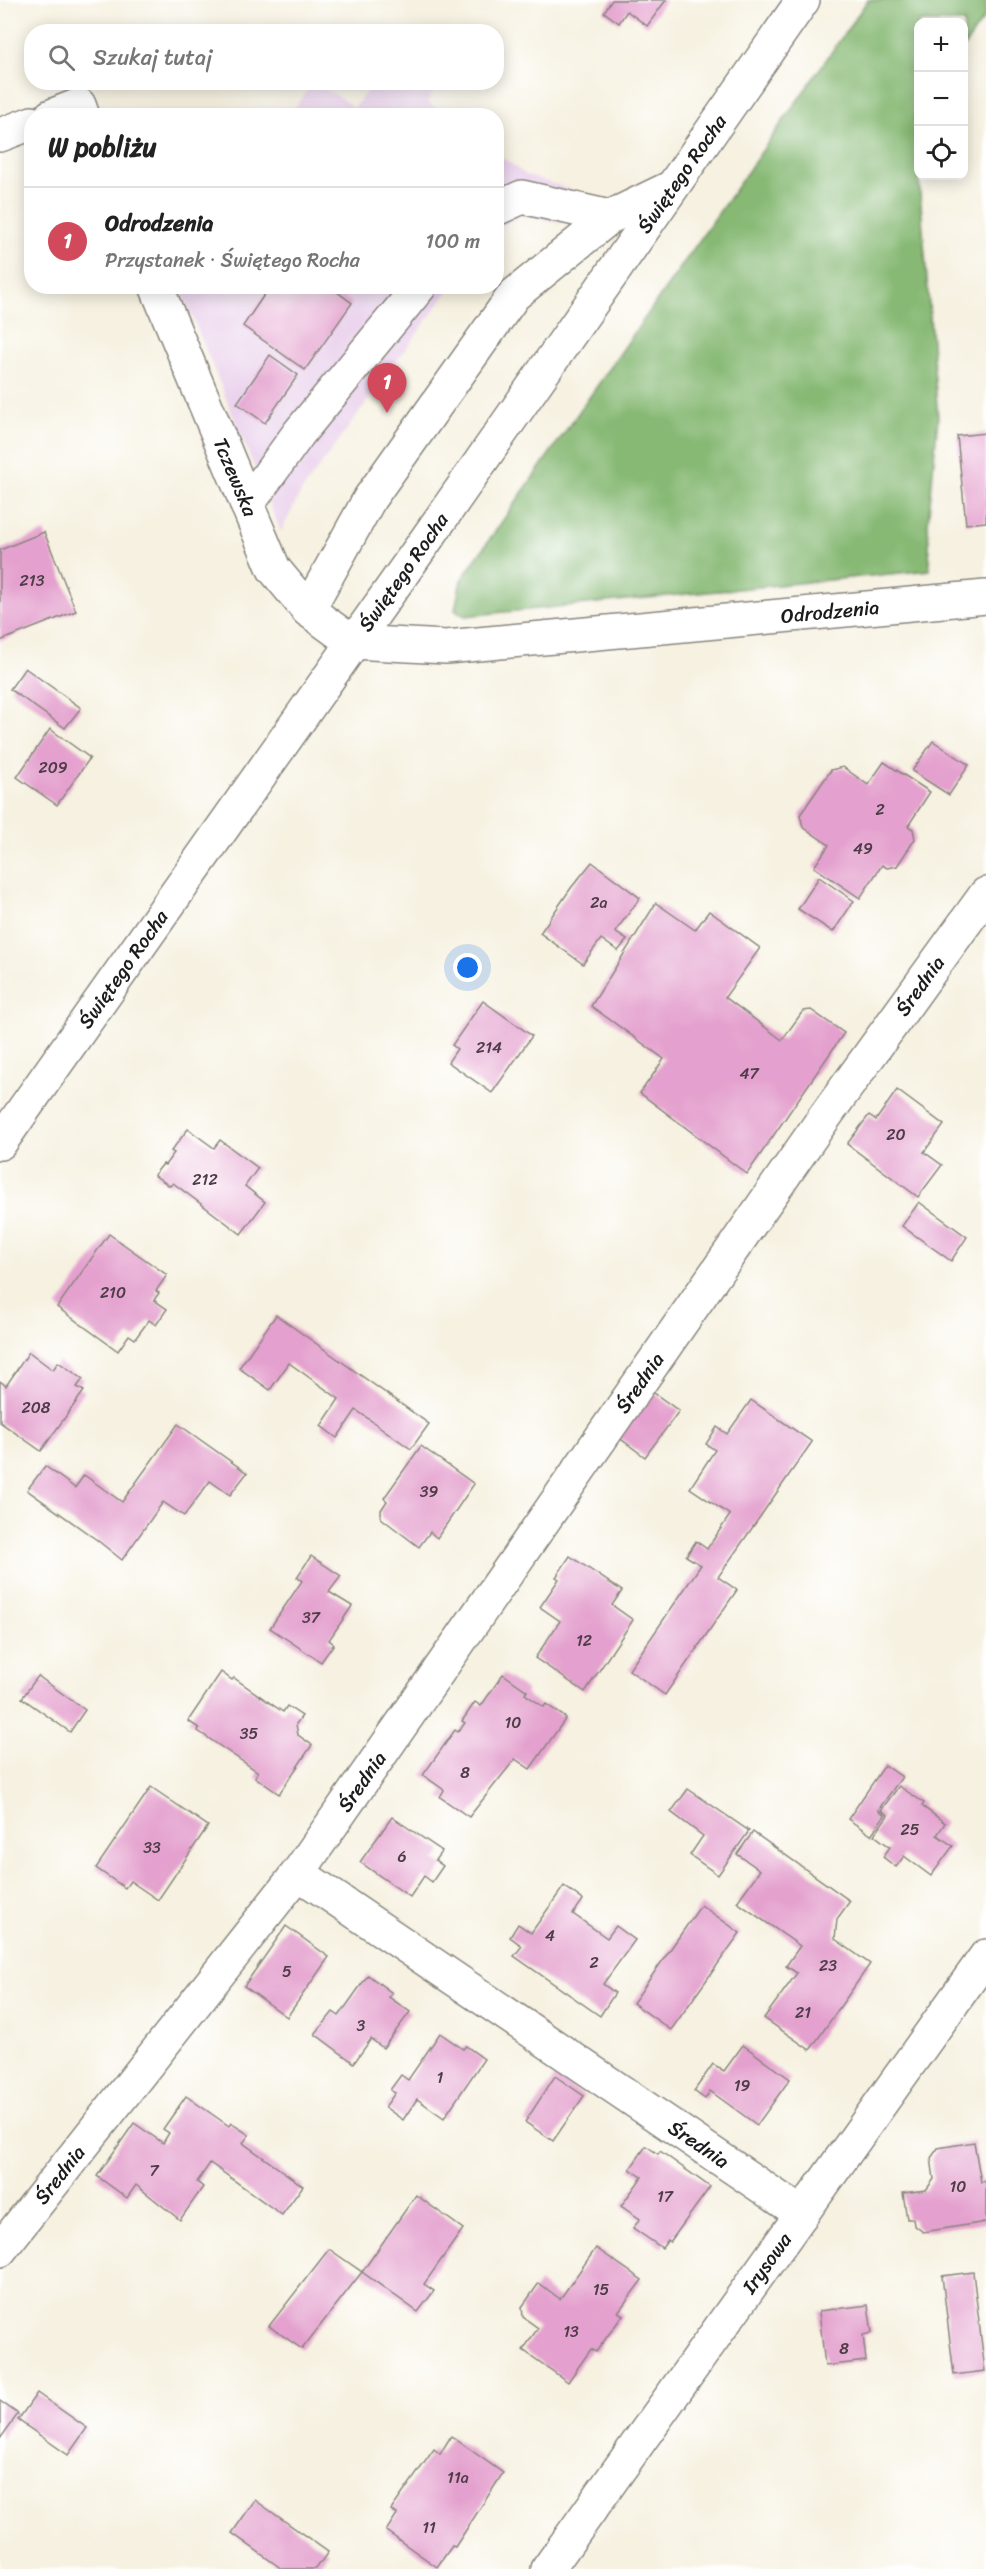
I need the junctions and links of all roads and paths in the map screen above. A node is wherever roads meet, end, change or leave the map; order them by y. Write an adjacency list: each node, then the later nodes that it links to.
1 (803, 0): 4 (street, Świętego Rocha)
2 (24, 126): 3 (street)
3 (0, 135)
4 (672, 187): 6 (street); 12 (street, Świętego Rocha)
5 (504, 205): 6 (street)
6 (610, 217): 11 (street)
7 (159, 294): 9 (street, Tczewska)
8 (413, 294): 9 (street)
9 (247, 505): 11 (street, Tczewska)
10 (986, 597): 12 (street, Odrodzenia)
11 (308, 610): 12 (street, Tczewska)
12 (352, 642): 14 (street, Świętego Rocha)
13 (986, 894): 15 (street, Średnia)
14 (0, 1143)
15 (298, 1873): 17 (street, Średnia); 18 (street, Średnia)
16 (986, 1956): 17 (street, Irysowa)
17 (802, 2214): 19 (street, Irysowa)
18 (0, 2250)
19 (548, 2569)

